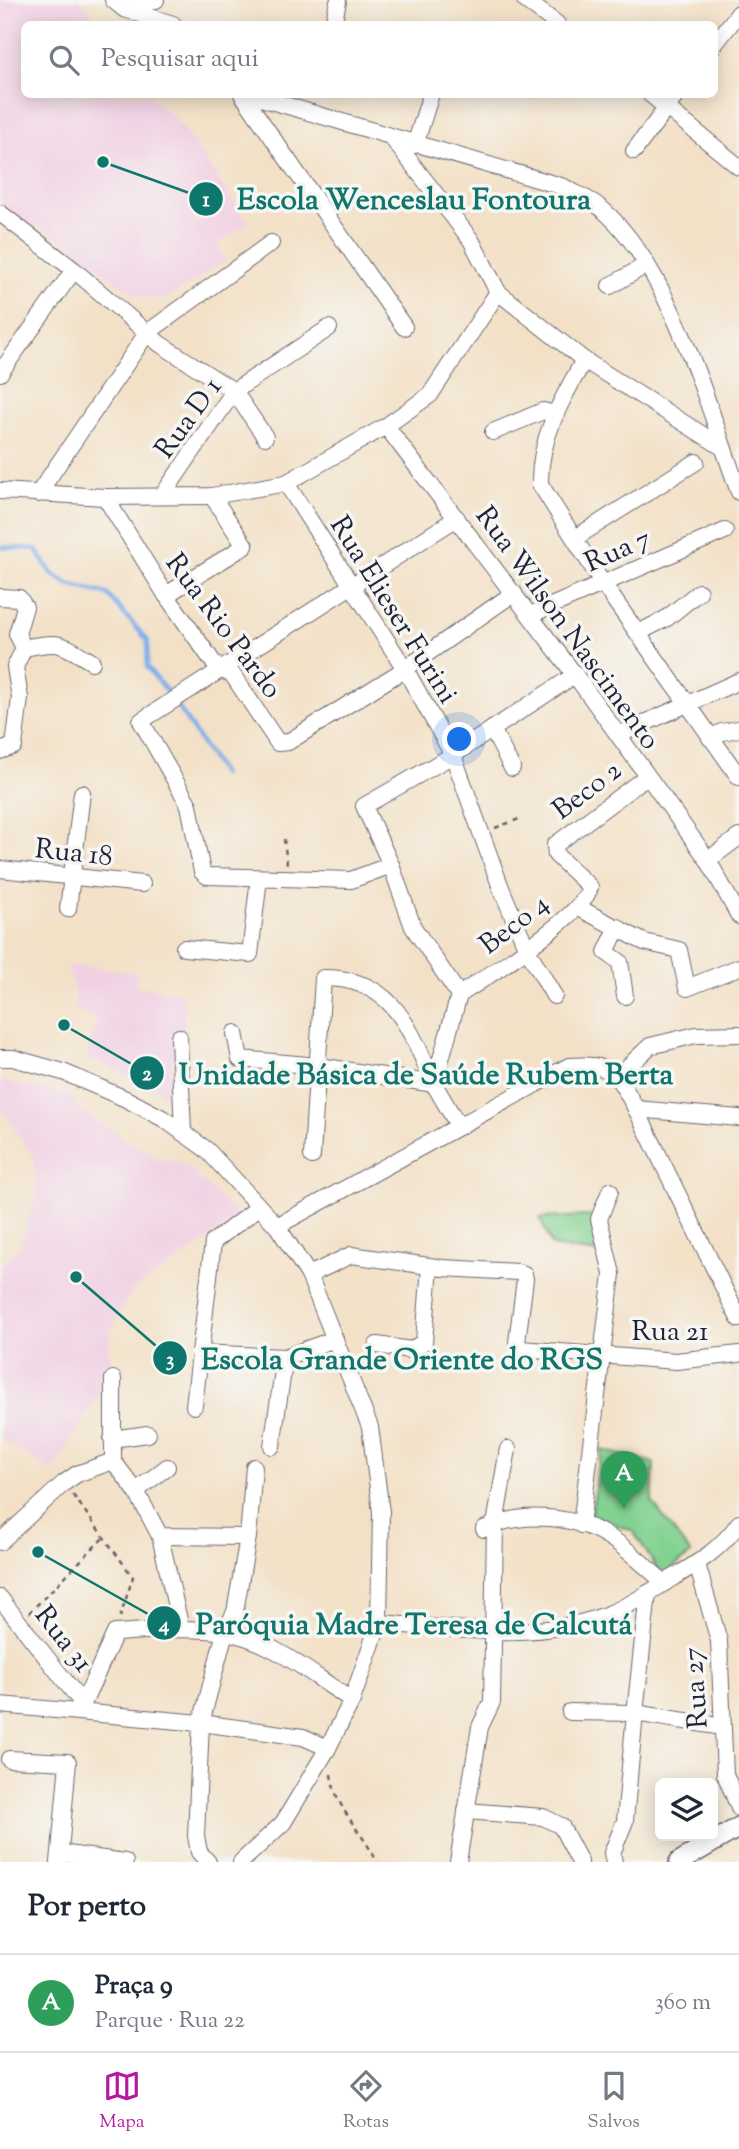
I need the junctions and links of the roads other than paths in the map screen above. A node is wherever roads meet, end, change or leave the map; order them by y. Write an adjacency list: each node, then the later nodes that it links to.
1 (156, 0): 4 (street)
2 (525, 0): 8 (street)
3 (338, 2): 7 (street)
4 (118, 4): 6 (street)
5 (739, 13): 9 (street)
6 (165, 21)
7 (334, 21)
8 (553, 21)
9 (718, 41)
10 (248, 98): 24 (street)
11 (258, 98): 14 (street)
12 (430, 98): 15 (street)
13 (672, 101): 16 (street); 17 (street)
14 (392, 138): 15 (street); 23 (street)
15 (415, 145): 20 (street)
16 (634, 151)
17 (739, 166)
18 (0, 213): 21 (street)
19 (271, 243): 26 (street)
20 (646, 265): 22 (street); 34 (street)
21 (74, 270): 26 (street); 28 (street)
22 (610, 286)
23 (498, 292): 27 (street); 31 (street)
24 (404, 327)
25 (329, 328): 29 (street, Rua D 1)
26 (147, 332): 29 (street); 39 (street)
27 (584, 360): 30 (street); 34 (street)
28 (0, 373)
29 (234, 391): 33 (street); 40 (street, Rua D 1)
30 (554, 414): 32 (street); 45 (street)
31 (386, 426): 36 (street); 43 (street, Rua Wilson Nascimento)
32 (493, 432)
33 (265, 437)
34 (722, 447): 38 (street)
35 (696, 462): 45 (street)
36 (286, 483): 41 (street); 47 (street, Rua Elieser Furini)
37 (0, 491): 39 (street)
38 (739, 492)
39 (38, 494): 42 (street)
40 (162, 496): 41 (street); 42 (street)
41 (212, 496): 50 (street)
42 (105, 497): 50 (street, Rua Rio Pardo)
43 (457, 518): 47 (street); 49 (street, Rua Wilson Nascimento)
44 (725, 531): 46 (street, Rua 7)
45 (575, 538): 46 (street)
46 (603, 584): 52 (street, Rua 7); 53 (street)
47 (351, 586): 56 (street); 57 (street, Rua Elieser Furini)
48 (699, 592): 53 (street)
49 (514, 593): 52 (street, Rua Wilson Nascimento); 57 (street)
50 (166, 595): 56 (street, Rua Rio Pardo)
51 (0, 597): 54 (street)
52 (530, 615): 58 (street, Rua Wilson Nascimento)
53 (638, 633): 60 (street)
54 (24, 648): 55 (street); 65 (street)
55 (92, 662)
56 (218, 669): 57 (street, Rua Rio Pardo); 76 (street)
57 (405, 669): 66 (street, Rua Elieser Furini)
58 (575, 675): 61 (street); 63 (street, Rua Wilson Nascimento)
59 (739, 681): 60 (street)
60 (685, 703): 63 (street); 64 (street)
61 (492, 729): 66 (street); 67 (street)
62 (739, 729): 64 (street)
63 (618, 735): 68 (street, Rua Wilson Nascimento)
64 (710, 738): 69 (street)
65 (0, 751)
66 (453, 755): 73 (street); 83 (street, Rua Elieser Furini)
67 (512, 768)
68 (646, 777): 72 (street, Rua Wilson Nascimento); 78 (street, Beco 2)
69 (739, 777)
70 (82, 793): 75 (street)
71 (739, 837): 72 (street)
72 (708, 860): 80 (street, Rua Wilson Nascimento)
73 (391, 865): 76 (street); 85 (street)
74 (0, 869): 75 (street, Rua 18)
75 (71, 878): 77 (street, Rua 18); 79 (street)
76 (259, 878): 82 (street)
77 (142, 884)
78 (576, 907): 81 (street, Beco 4); 83 (street, Beco 4)
79 (68, 909)
80 (739, 916)
81 (618, 927): 84 (street, Beco 4); 87 (street)
82 (184, 948)
83 (527, 949): 85 (street, Beco 4); 86 (street, Rua Elieser Furini)
84 (739, 967)
85 (459, 995): 94 (street)
86 (554, 996)
87 (625, 996)
88 (235, 1033): 92 (street)
89 (739, 1034): 93 (street)
90 (179, 1037): 98 (street)
91 (0, 1058): 98 (street)
92 (319, 1066): 94 (street); 94 (street); 99 (street)
93 (618, 1076): 95 (street); 97 (street)
94 (434, 1084): 97 (street)
95 (636, 1109): 96 (street); 105 (street)
96 (739, 1118)
97 (459, 1127): 102 (street)
98 (183, 1133): 101 (street)
99 (312, 1156)
100 (610, 1191): 111 (street)
101 (259, 1207): 102 (street); 109 (street)
102 (276, 1226): 104 (street)
103 (436, 1267): 104 (street); 108 (street); 111 (street, Rua 21)
104 (309, 1275): 107 (street)
105 (734, 1296): 106 (street)
106 (739, 1319)
107 (335, 1339): 112 (street); 135 (street)
108 (377, 1345)
109 (200, 1353): 112 (street); 114 (street)
110 (739, 1354): 111 (street, Rua 21)
111 (602, 1355): 124 (street)
112 (285, 1357): 117 (street)
113 (113, 1379): 116 (street)
114 (194, 1406)
115 (148, 1434): 116 (street)
116 (112, 1439): 119 (street)
117 (272, 1446)
118 (508, 1449): 125 (street)
119 (113, 1461): 122 (street); 128 (street)
120 (167, 1467): 122 (street)
121 (254, 1467): 127 (street)
122 (136, 1491): 126 (street)
123 (739, 1523): 129 (street)
124 (582, 1525): 125 (street); 132 (street)
125 (490, 1527): 137 (street)
126 (159, 1536): 127 (street); 136 (street)
127 (248, 1537): 138 (street)
128 (0, 1542)
129 (725, 1543): 130 (street); 131 (street)
130 (739, 1553)
131 (697, 1564): 132 (street); 145 (street, Rua 27)
132 (665, 1583): 133 (street)
133 (648, 1593): 137 (street); 143 (street)
134 (0, 1598): 141 (street, Rua 31)
135 (379, 1623): 137 (street); 139 (street)
136 (181, 1629): 138 (street); 141 (street)
137 (495, 1630): 149 (street)
138 (225, 1632): 139 (street); 144 (street)
139 (352, 1700): 146 (street)
140 (0, 1705): 141 (street)
141 (84, 1709): 144 (street)
142 (570, 1712): 143 (street)
143 (635, 1713): 145 (street); 157 (street)
144 (201, 1723): 146 (street); 153 (street)
145 (723, 1727): 148 (street, Rua 27)
146 (328, 1748): 154 (street)
147 (9, 1759): 151 (street)
148 (739, 1808)
149 (466, 1811): 155 (street); 156 (street)
150 (739, 1827): 158 (main road)
151 (59, 1858): 152 (street)
152 (125, 1862)
153 (208, 1862)
154 (241, 1862)
155 (458, 1862)
156 (580, 1862)
157 (614, 1862)
158 (679, 1862)

